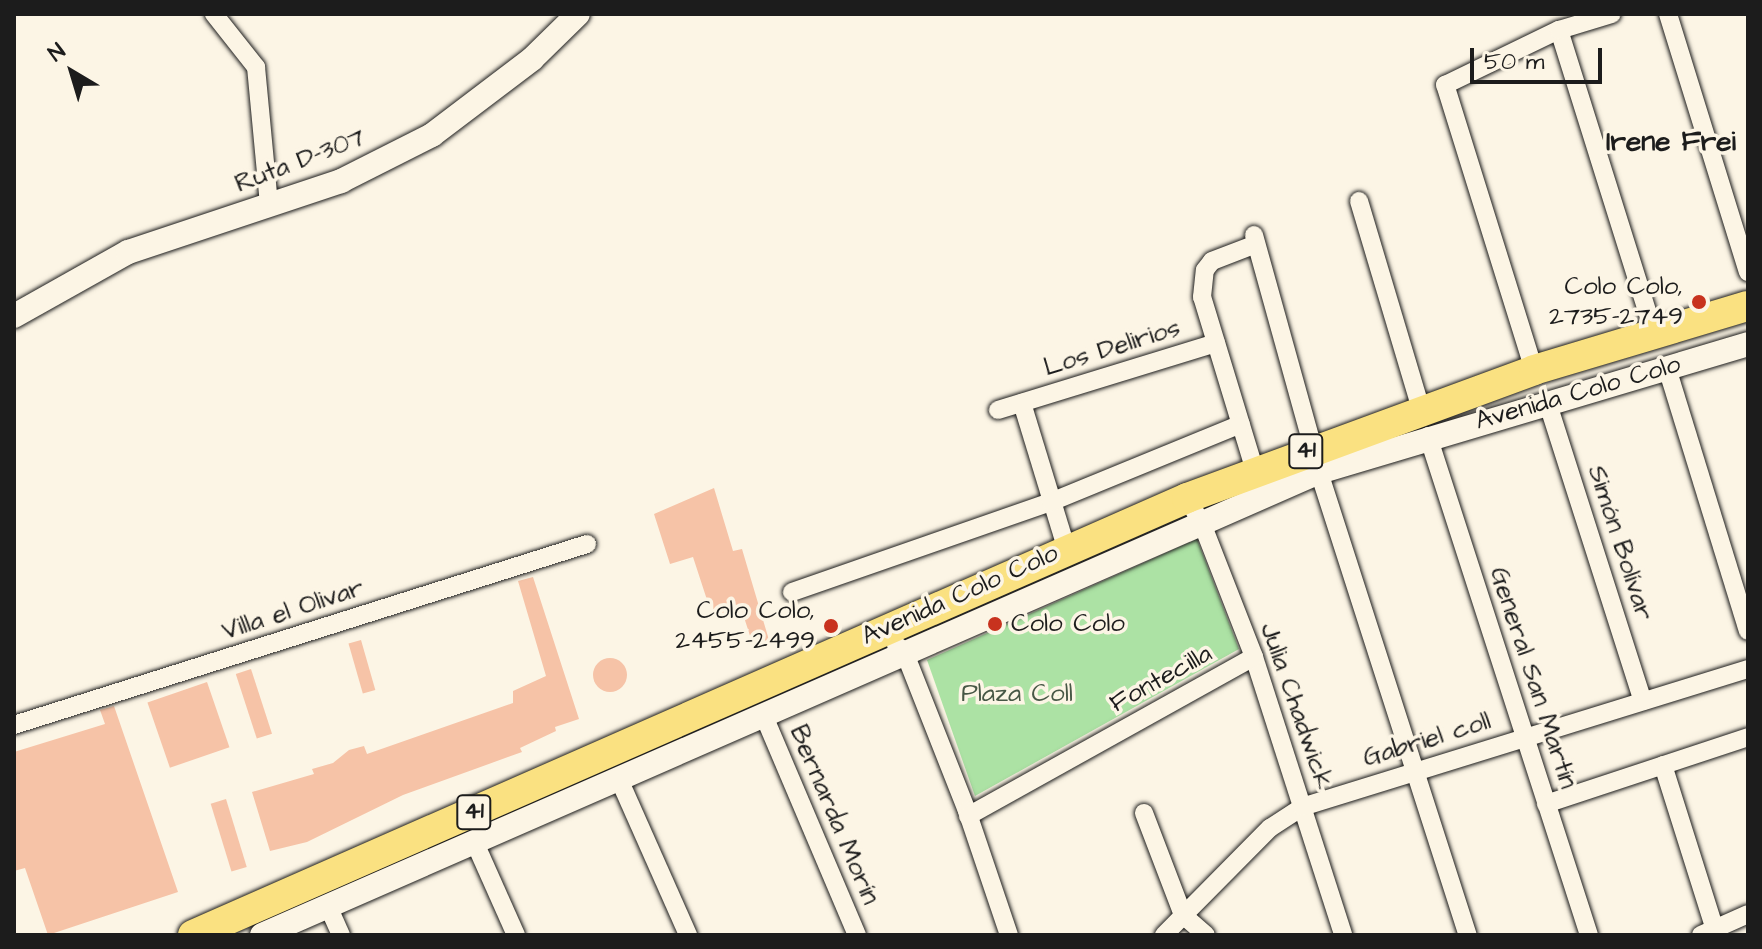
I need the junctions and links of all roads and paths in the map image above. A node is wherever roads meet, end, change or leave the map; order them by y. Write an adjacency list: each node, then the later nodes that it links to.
1 (214, 14): 7 (street)
2 (578, 14): 7 (street, Ruta D-307)
3 (1612, 14): 5 (street)
4 (1668, 14): 8 (street)
5 (1559, 30): 11 (street); 15 (street)
6 (1359, 201): 19 (street, General San Martín)
7 (269, 204): 10 (street, Ruta D-307)
8 (1748, 272)
9 (1748, 306): 11 (main road, Avenida Colo Colo / 41)
10 (14, 316)
11 (1654, 334): 15 (main road, Avenida Colo Colo / 41)
12 (1216, 343): 17 (street, Los Delirios); 20 (street); 21 (street)
13 (1748, 344): 14 (street, Avenida Colo Colo)
14 (1667, 368): 16 (street, Avenida Colo Colo); 29 (street)
15 (1534, 370): 19 (main road, Avenida Colo Colo / 41)
16 (1547, 401): 19 (street, Avenida Colo Colo); 34 (street, Simón Bolívar)
17 (1022, 403): 18 (street, Los Delirios); 24 (street, Los Delirios)
18 (998, 410)
19 (1424, 423): 21 (main road, Avenida Colo Colo / 41); 37 (street, General San Martín)
20 (1241, 424): 22 (street); 24 (street, Avenida Colo Colo)
21 (1316, 460): 22 (main road, Avenida Colo Colo / 41); 25 (street, Avenida Colo Colo); 40 (street)
22 (1255, 471): 23 (main road, Avenida Colo Colo / 41)
23 (1187, 498): 25 (street, Julia Chadwick); 27 (main road, Avenida Colo Colo / 41)
24 (1051, 502): 27 (street, Los Delirios); 28 (street, Avenida Colo Colo)
25 (1203, 526): 31 (street, Avenida Colo Colo); 32 (street, Julia Chadwick)
26 (587, 544): 36 (street, Villa el Olivar)
27 (1066, 547): 30 (main road, Avenida Colo Colo / 41)
28 (792, 592)
29 (1748, 631)
30 (877, 632): 31 (street); 51 (main road, Avenida Colo Colo / 41)
31 (904, 651): 35 (street, Avenida Colo Colo); 45 (street)
32 (1254, 657): 43 (street, Julia Chadwick); 45 (street, Fontecilla)
33 (1748, 669): 34 (street, Gabriel coll)
34 (1643, 701): 37 (street, Gabriel coll)
35 (764, 716): 41 (street, Avenida Colo Colo); 56 (street, Bernarda Morín)
36 (14, 725)
37 (1524, 737): 40 (street, Gabriel coll); 42 (street, General San Martín)
38 (1748, 737): 39 (street)
39 (1663, 765): 42 (street); 50 (street)
40 (1414, 771): 43 (street, Gabriel coll); 61 (street)
41 (619, 779): 46 (street, Avenida Colo Colo); 55 (street)
42 (1546, 804): 62 (street, General San Martín)
43 (1302, 807): 49 (street, Gabriel coll); 60 (street, Julia Chadwick)
44 (1144, 813): 49 (street)
45 (968, 816): 57 (street)
46 (475, 843): 47 (street, Avenida Colo Colo); 54 (street)
47 (328, 906): 52 (street, Avenida Colo Colo); 53 (street)
48 (1748, 914): 50 (street)
49 (1183, 915): 58 (street, Gabriel coll); 59 (street)
50 (1708, 931)
51 (193, 935)
52 (262, 935)
53 (341, 935)
54 (516, 935)
55 (688, 935)
56 (857, 935)
57 (1009, 935)
58 (1164, 935)
59 (1206, 935)
60 (1343, 935)
61 (1468, 935)
62 (1589, 935)

